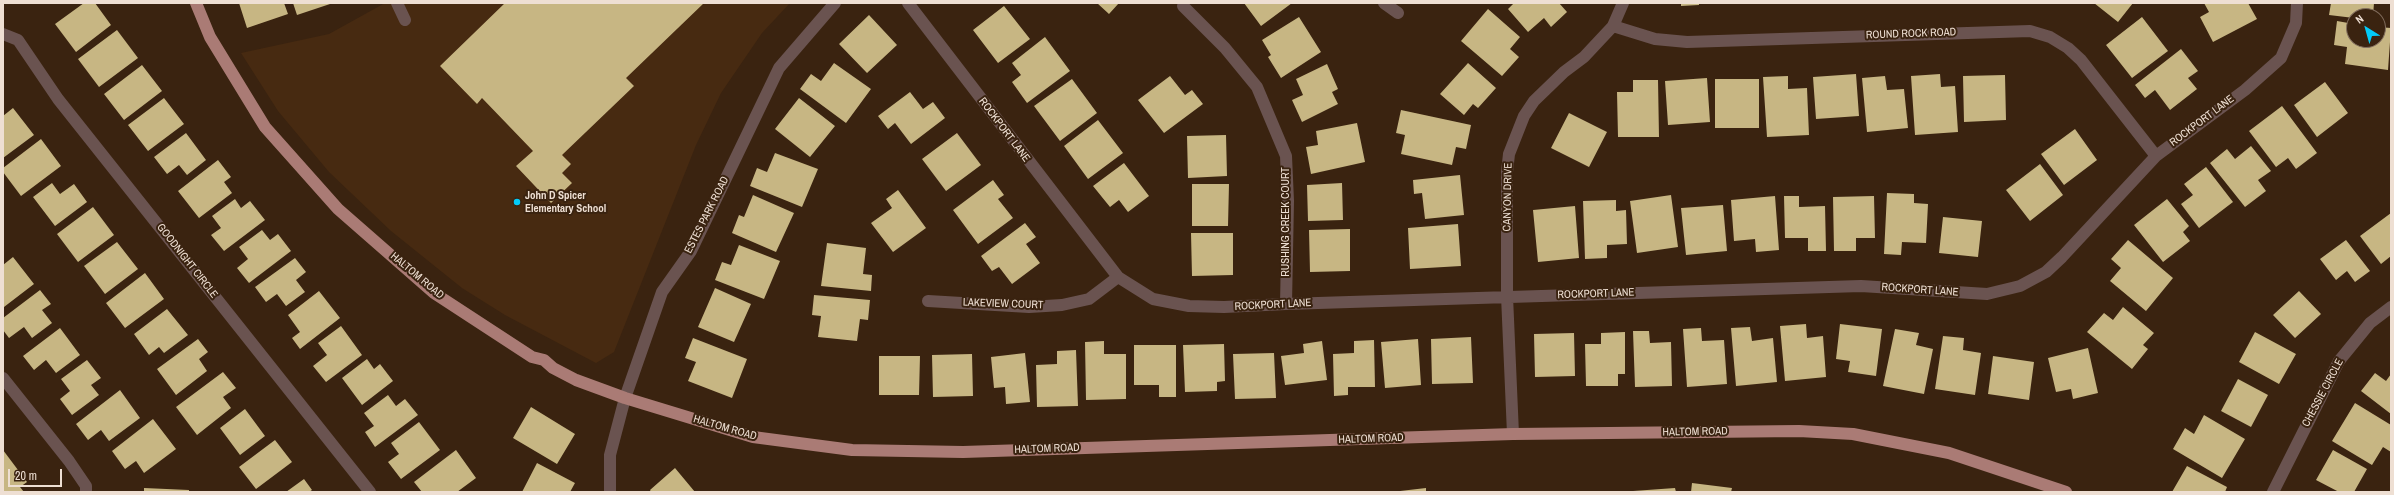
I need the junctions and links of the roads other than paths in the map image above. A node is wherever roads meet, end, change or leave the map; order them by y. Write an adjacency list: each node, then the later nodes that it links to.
1 (196, 3): 20 (main road, HALTOM ROAD)
2 (397, 3): 10 (street)
3 (835, 3): 20 (street, ESTES PARK ROAD)
4 (908, 3): 14 (street, ROCKPORT LANE)
5 (1384, 3): 9 (street)
6 (1623, 3): 11 (street, CANYON DRIVE)
7 (2297, 3): 13 (street, ROCKPORT LANE)
8 (1183, 6): 17 (street, RUSHING CREEK COURT)
9 (1398, 13)
10 (405, 20)
11 (1613, 26): 13 (street, ROUND ROCK ROAD); 15 (street, CANYON DRIVE)
12 (3, 34): 24 (street, GOODNIGHT CIRCLE)
13 (2156, 156): 15 (street, ROCKPORT LANE)
14 (1118, 277): 16 (street, LAKEVIEW COURT); 17 (street, ROCKPORT LANE)
15 (1507, 296): 17 (street, ROCKPORT LANE); 21 (street, CANYON DRIVE)
16 (928, 301)
17 (1286, 304)
18 (2391, 307): 27 (street, CHESSIE CIRCLE)
19 (3, 378): 23 (street)
20 (625, 398): 21 (main road, HALTOM ROAD); 25 (street, ESTES PARK ROAD)
21 (1513, 434): 22 (main road, HALTOM ROAD)
22 (2053, 489): 26 (main road, HALTOM ROAD)
23 (86, 492)
24 (370, 492)
25 (610, 492)
26 (2066, 492)
27 (2272, 492)

